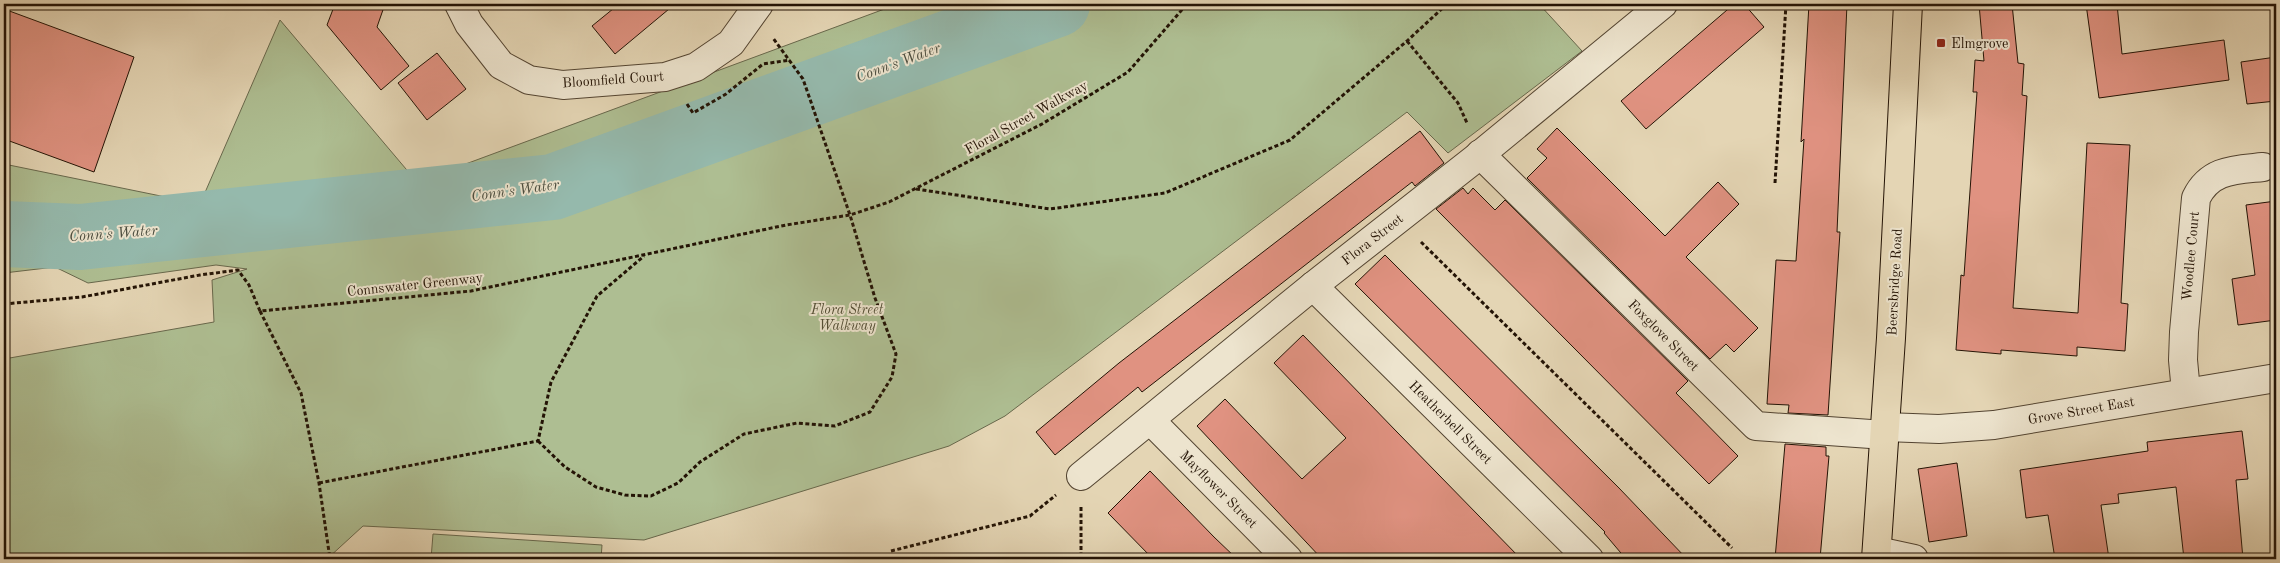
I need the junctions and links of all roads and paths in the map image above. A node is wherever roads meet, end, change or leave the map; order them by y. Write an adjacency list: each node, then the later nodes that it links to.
1 (459, 4): 7 (street, Bloomfield Court)
2 (1187, 4): 13 (path, Floral Street Walkway)
3 (1447, 4): 8 (path)
4 (1663, 4): 10 (street, Flora Street)
5 (1786, 4): 12 (path)
6 (1908, 4): 23 (main road, Beersbridge Road)
7 (755, 10)
8 (1407, 41): 10 (path); 13 (path)
9 (779, 44): 14 (path)
10 (1480, 154): 15 (street, Flora Street); 23 (street, Foxglove Street)
11 (2263, 167): 21 (street, Woodlee Court)
12 (1775, 182)
13 (915, 189): 14 (path, Floral Street Walkway)
14 (850, 215): 16 (path, Connswater Greenway); 24 (path)
15 (1398, 219): 17 (street, Flora Street); 27 (path)
16 (645, 255): 19 (path, Connswater Greenway); 24 (path)
17 (1313, 286): 22 (street, Flora Street); 33 (street, Heatherbell Street)
18 (4, 304): 19 (path)
19 (260, 312): 26 (path)
20 (2276, 383): 21 (street, Grove Street East)
21 (2186, 392): 23 (street, Grove Street East)
22 (1150, 420): 25 (street, Flora Street); 32 (street, Mayflower Street)
23 (1885, 431): 29 (main road, Beersbridge Road)
24 (538, 441): 26 (path)
25 (1081, 476): 28 (path); 31 (path)
26 (319, 483): 30 (path)
27 (1732, 548)
28 (891, 551)
29 (1876, 555): 34 (street)
30 (330, 559)
31 (1082, 559)
32 (1288, 559)
33 (1589, 559)
34 (1914, 559)

